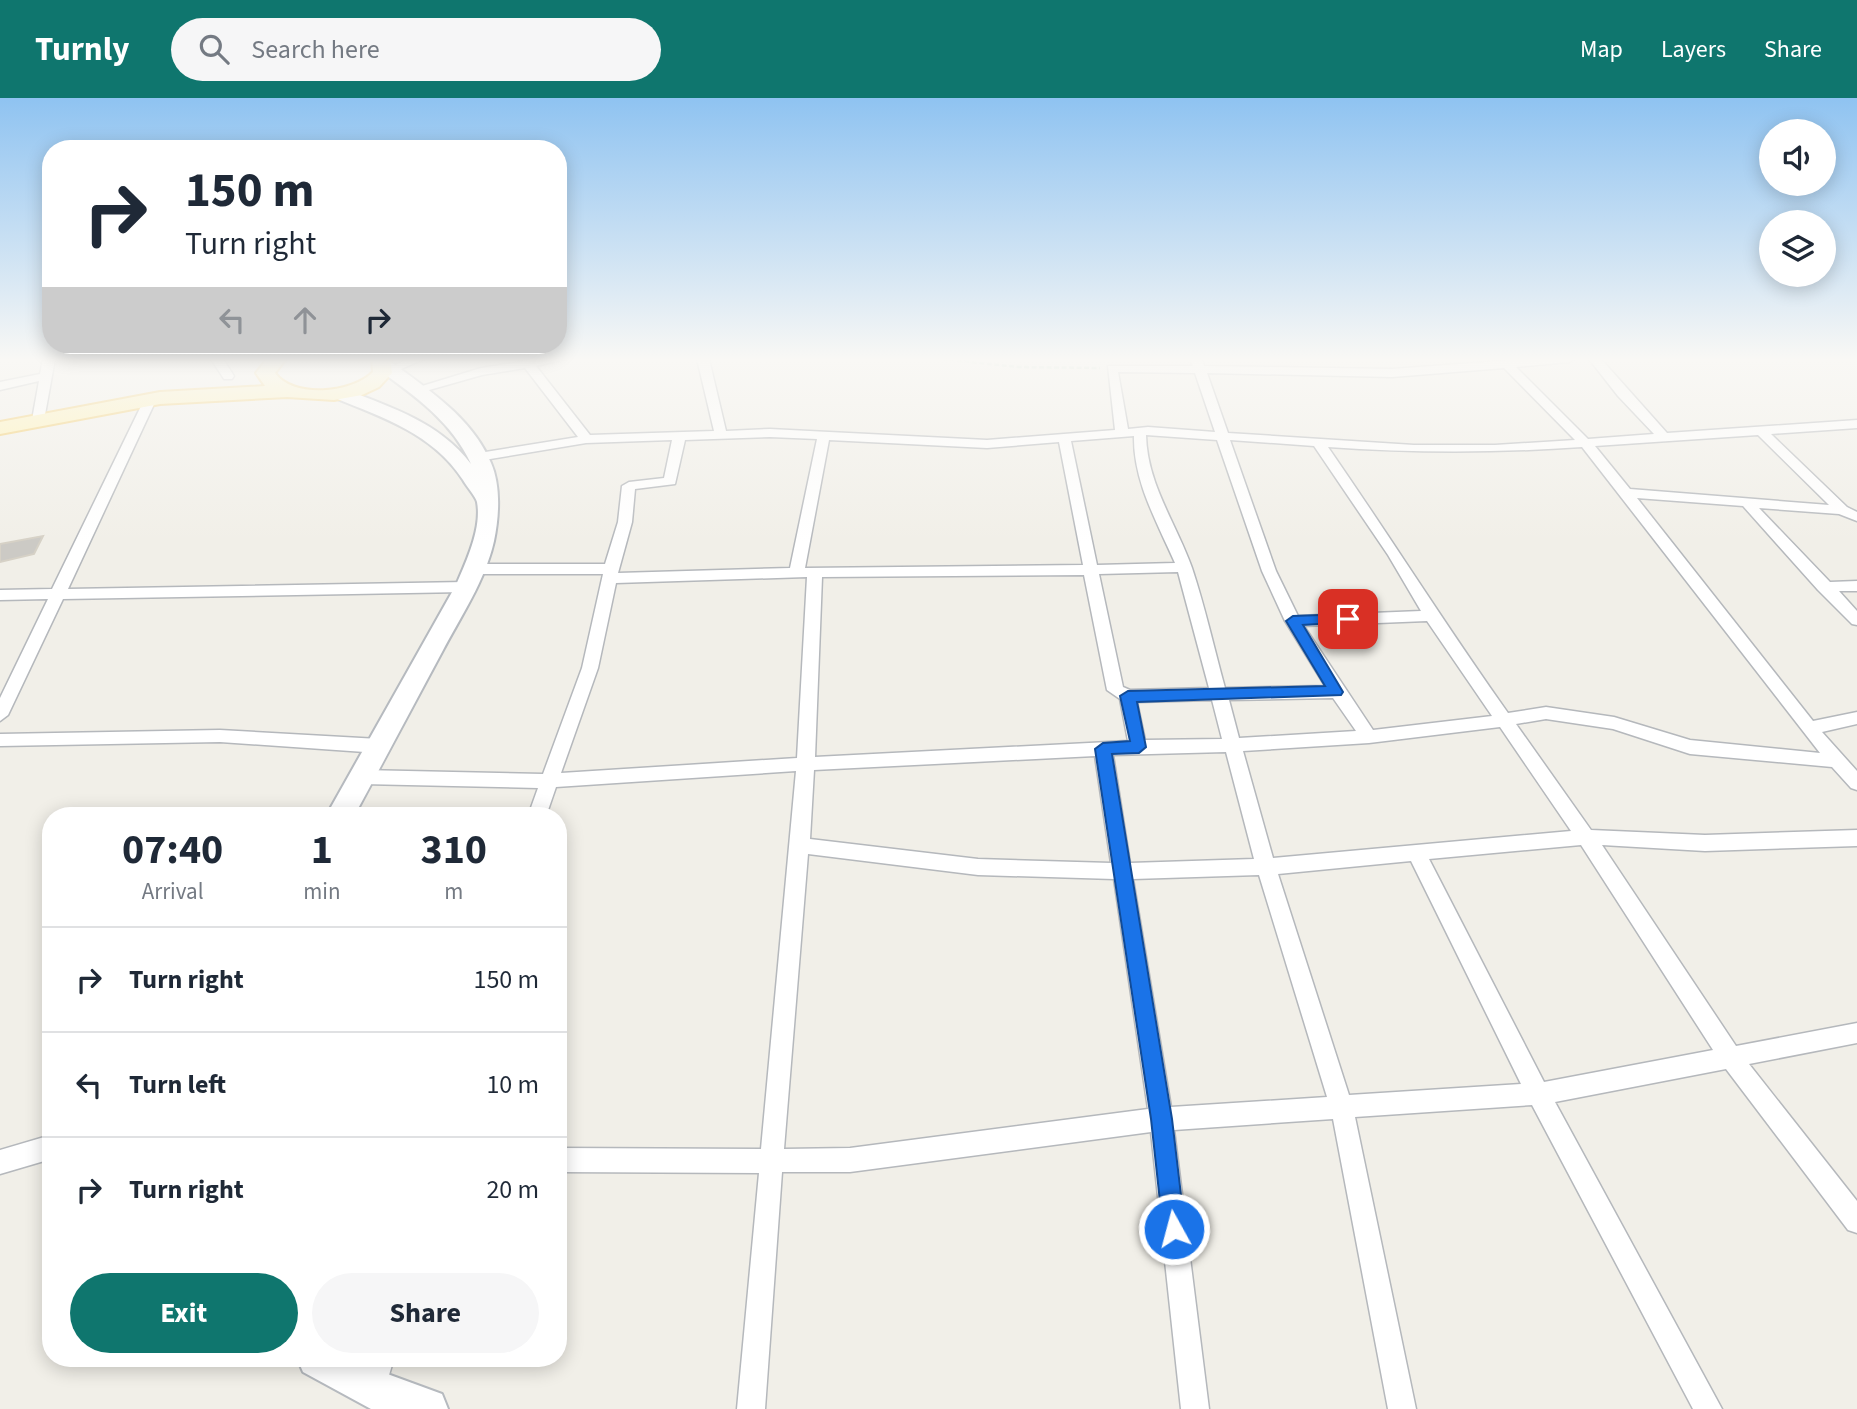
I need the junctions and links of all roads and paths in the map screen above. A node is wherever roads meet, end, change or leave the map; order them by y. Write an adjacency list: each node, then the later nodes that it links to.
1 (38, 420): 12 (main road)
2 (144, 420): 38 (street)
3 (403, 420): 26 (street)
4 (450, 420): 24 (street)
5 (571, 420): 21 (street)
6 (717, 420): 16 (street)
7 (1127, 420): 14 (street)
8 (1217, 420): 15 (street)
9 (1562, 420): 23 (street)
10 (1647, 420): 20 (street)
11 (1857, 424): 13 (street)
12 (0, 428)
13 (1760, 431): 20 (street); 28 (street)
14 (1131, 432): 15 (street); 19 (street); 30 (street)
15 (1222, 434): 22 (street); 41 (street)
16 (720, 435): 17 (street); 18 (street)
17 (824, 436): 19 (street); 32 (street)
18 (679, 437): 21 (street); 33 (street)
19 (1064, 437): 31 (street)
20 (1664, 438): 23 (street)
21 (586, 439): 24 (street)
22 (1317, 441): 23 (street); 39 (street)
23 (1586, 444): 25 (street)
24 (478, 457): 26 (street)
25 (1624, 493): 27 (street); 48 (street)
26 (485, 498): 34 (street)
27 (1747, 503): 28 (street); 36 (street)
28 (1842, 510): 29 (street)
29 (1857, 517)
30 (1184, 567): 31 (street); 44 (street)
31 (1090, 570): 32 (street); 43 (street)
32 (806, 572): 33 (street); 56 (street)
33 (610, 573): 34 (street); 58 (street)
34 (469, 578): 38 (street); 52 (street)
35 (1857, 586): 36 (street)
36 (1823, 587): 40 (street)
37 (0, 595): 38 (street)
38 (55, 595): 45 (street)
39 (1431, 616): 41 (street); 47 (street)
40 (1857, 620)
41 (1293, 621): 42 (street)
42 (1336, 692): 44 (street); 49 (street)
43 (1128, 696): 44 (street); 53 (street)
44 (1221, 696): 51 (street)
45 (0, 715)
46 (1857, 718): 48 (street)
47 (1505, 721): 49 (street); 55 (street); 62 (street)
48 (1809, 728): 55 (street)
49 (1369, 737): 51 (street)
50 (0, 740): 52 (street)
51 (1233, 745): 53 (street); 66 (street)
52 (379, 746): 57 (street)
53 (1139, 747): 54 (street)
54 (1103, 749): 56 (street); 67 (street)
55 (1837, 761): 59 (street)
56 (806, 764): 58 (street); 64 (street)
57 (362, 777): 58 (street); 60 (street)
58 (548, 781): 61 (street)
59 (1857, 783)
60 (345, 807)
61 (540, 807)
62 (1587, 837): 63 (street); 65 (street); 69 (street)
63 (1857, 838)
64 (799, 846): 67 (street); 76 (street)
65 (1416, 852): 66 (street); 70 (street)
66 (1266, 867): 67 (street); 71 (street)
67 (1122, 871): 72 (street)
68 (1857, 1032): 69 (street)
69 (1731, 1058): 70 (street); 77 (street)
70 (1538, 1094): 71 (street); 84 (street)
71 (1342, 1108): 72 (street); 83 (street)
72 (1161, 1119): 76 (street); 82 (street)
73 (42, 1149): 75 (street)
74 (567, 1160): 76 (street)
75 (0, 1161)
76 (773, 1161): 81 (street)
77 (1857, 1221)
78 (352, 1367): 79 (street)
79 (376, 1373): 80 (street)
80 (427, 1409)
81 (751, 1409)
82 (1195, 1409)
83 (1402, 1409)
84 (1708, 1409)

